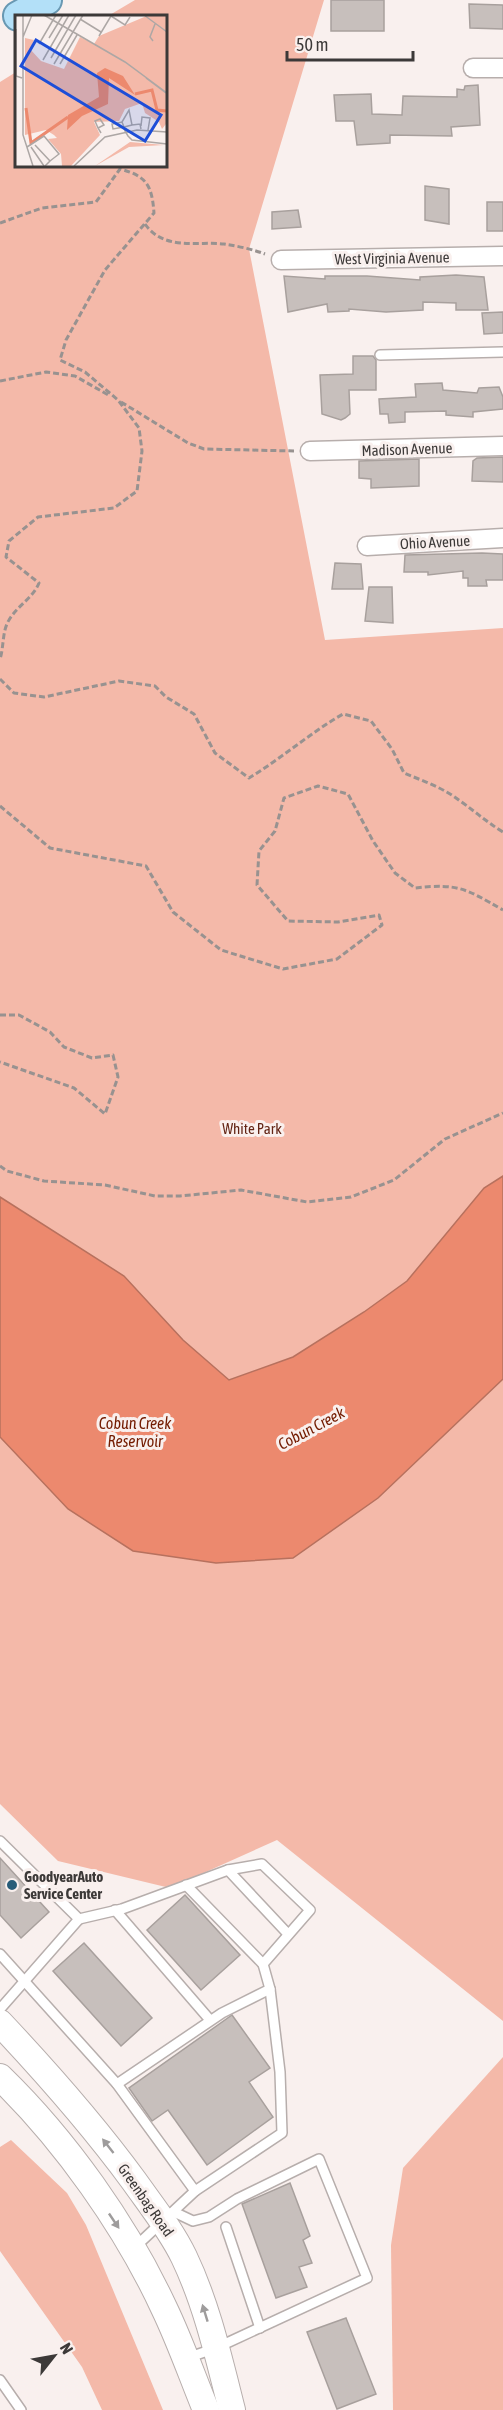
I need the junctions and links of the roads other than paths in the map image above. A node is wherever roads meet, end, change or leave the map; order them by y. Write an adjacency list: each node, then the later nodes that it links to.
1 (47, 0): 2 (main road)
2 (21, 15)
3 (15, 18): 4 (main road)
4 (0, 27)
5 (473, 68): 6 (street)
6 (503, 68)
7 (503, 256): 8 (street, West Virginia Avenue)
8 (280, 260)
9 (503, 352): 10 (lane)
10 (380, 355)
11 (503, 446): 12 (street, Madison Avenue)
12 (310, 451)
13 (503, 538): 14 (street, Ohio Avenue)
14 (367, 546)
15 (0, 1841): 19 (lane)
16 (228, 1870): 17 (lane); 20 (lane); 20 (lane)
17 (186, 1886): 18 (lane); 22 (lane)
18 (115, 1911): 19 (lane); 26 (lane)
19 (79, 1919): 23 (lane)
20 (288, 1934): 22 (lane)
21 (0, 1954): 23 (lane)
22 (263, 1964): 24 (lane)
23 (24, 1978): 25 (lane); 29 (lane)
24 (270, 1989): 26 (lane); 32 (lane)
25 (0, 2009)
26 (210, 2020): 29 (lane)
27 (0, 2023): 33 (main road, Greenbag Road, one-way to 27)
28 (0, 2077): 31 (main road)
29 (117, 2084): 32 (lane)
30 (0, 2101): 31 (main road)
31 (33, 2112): 35 (main road, one-way to 35)
32 (195, 2191): 33 (lane)
33 (169, 2217): 35 (lane); 36 (lane); 37 (main road, Greenbag Road, one-way to 33)
34 (226, 2227): 36 (lane)
35 (133, 2249): 38 (main road)
36 (260, 2328): 37 (lane)
37 (216, 2348): 38 (lane); 42 (main road, Greenbag Road)
38 (185, 2359): 41 (main road)
39 (0, 2380): 40 (lane)
40 (21, 2410)
41 (206, 2410)
42 (232, 2410)

